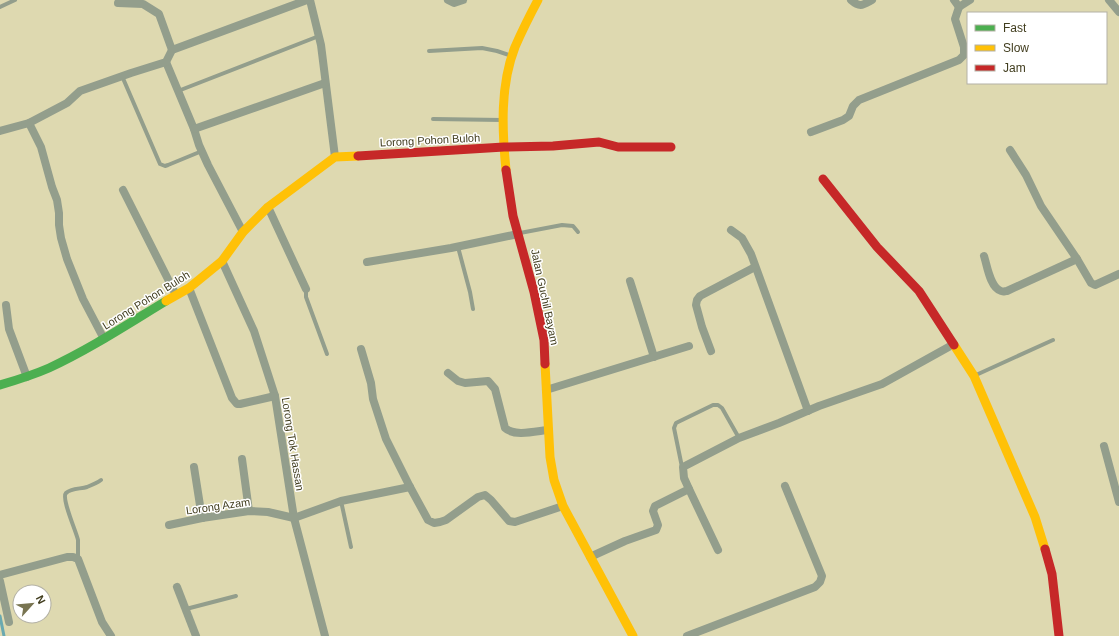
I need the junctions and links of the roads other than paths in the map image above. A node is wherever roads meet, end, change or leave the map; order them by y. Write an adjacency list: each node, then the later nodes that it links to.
1 (15, 0): 12 (lane)
2 (309, 0): 14 (street); 15 (street)
3 (448, 0): 4 (street)
4 (463, 0)
5 (538, 0): 17 (street, Jalan Guchil Bayam)
6 (851, 0): 7 (street)
7 (872, 0)
8 (970, 0): 11 (street)
9 (1110, 0): 13 (street)
10 (118, 3): 15 (street)
11 (956, 3): 27 (street)
12 (0, 7)
13 (1119, 12)
14 (319, 36): 20 (street); 21 (lane)
15 (172, 50): 18 (street)
16 (429, 51): 17 (lane)
17 (512, 56): 23 (street, Jalan Guchil Bayam)
18 (166, 62): 19 (street); 21 (street)
19 (122, 76): 24 (street); 31 (lane)
20 (325, 83): 25 (street); 32 (street)
21 (178, 92): 25 (street)
22 (433, 119): 23 (lane)
23 (504, 120): 28 (street, Jalan Guchil Bayam)
24 (29, 123): 26 (street); 53 (street)
25 (194, 129): 31 (street)
26 (0, 131)
27 (811, 132)
28 (504, 147): 29 (street, Lorong Pohon Buloh); 32 (street, Lorong Pohon Buloh); 39 (street, Jalan Guchil Bayam)
29 (671, 147)
30 (1010, 150): 42 (street)
31 (202, 151): 37 (street)
32 (335, 157): 35 (street, Lorong Pohon Buloh)
33 (823, 179): 55 (street)
34 (123, 190): 50 (street)
35 (268, 207): 37 (street, Lorong Pohon Buloh); 49 (street)
36 (731, 230): 45 (street)
37 (243, 232): 43 (street, Lorong Pohon Buloh)
38 (578, 232): 39 (lane)
39 (518, 234): 40 (street); 65 (street, Jalan Guchil Bayam)
40 (458, 247): 44 (street); 52 (lane)
41 (984, 256): 42 (street)
42 (1077, 259): 46 (street)
43 (222, 261): 48 (street, Lorong Pohon Buloh); 66 (street, Lorong Tok Hassan)
44 (367, 262)
45 (755, 267): 58 (street); 67 (street)
46 (1119, 274)
47 (630, 281): 60 (street)
48 (189, 288): 50 (street, Lorong Pohon Buloh); 66 (street)
49 (306, 288): 59 (lane)
50 (176, 295): 53 (street, Lorong Pohon Buloh)
51 (6, 305): 62 (street)
52 (473, 309)
53 (104, 339): 62 (street, Lorong Pohon Buloh)
54 (1053, 340): 63 (lane)
55 (954, 344): 63 (street); 67 (street)
56 (689, 346): 60 (street)
57 (361, 349): 76 (street)
58 (711, 351)
59 (327, 354)
60 (654, 357): 65 (street)
61 (448, 373): 68 (street)
62 (27, 376): 64 (street, Lorong Pohon Buloh)
63 (974, 376): 100 (street)
64 (0, 385)
65 (546, 390): 68 (street, Jalan Guchil Bayam)
66 (275, 396): 83 (street, Lorong Tok Hassan)
67 (808, 411): 69 (street)
68 (548, 430): 80 (street, Jalan Guchil Bayam)
69 (739, 438): 72 (street); 72 (lane)
70 (1104, 446): 79 (street)
71 (242, 459): 81 (street)
72 (682, 467): 77 (street)
73 (194, 468): 82 (street)
74 (101, 480): 88 (lane)
75 (785, 486): 99 (street)
76 (410, 487): 78 (street); 80 (street)
77 (689, 489): 86 (street); 87 (street)
78 (341, 501): 83 (street); 85 (lane)
79 (1119, 502)
80 (562, 506): 87 (street, Jalan Guchil Bayam)
81 (249, 511): 82 (street, Lorong Azam); 83 (street, Lorong Azam)
82 (202, 518): 84 (street, Lorong Azam)
83 (294, 518): 97 (street, Lorong Tok Hassan)
84 (169, 525)
85 (350, 547)
86 (718, 550)
87 (590, 557): 98 (street, Jalan Guchil Bayam)
88 (78, 559): 89 (street); 95 (street)
89 (0, 575)
90 (0, 582): 94 (street)
91 (177, 587): 93 (street)
92 (236, 596): 93 (lane)
93 (186, 610): 96 (street)
94 (9, 622)
95 (111, 636)
96 (196, 636)
97 (326, 636)
98 (633, 636)
99 (686, 636)
100 (1059, 636)

